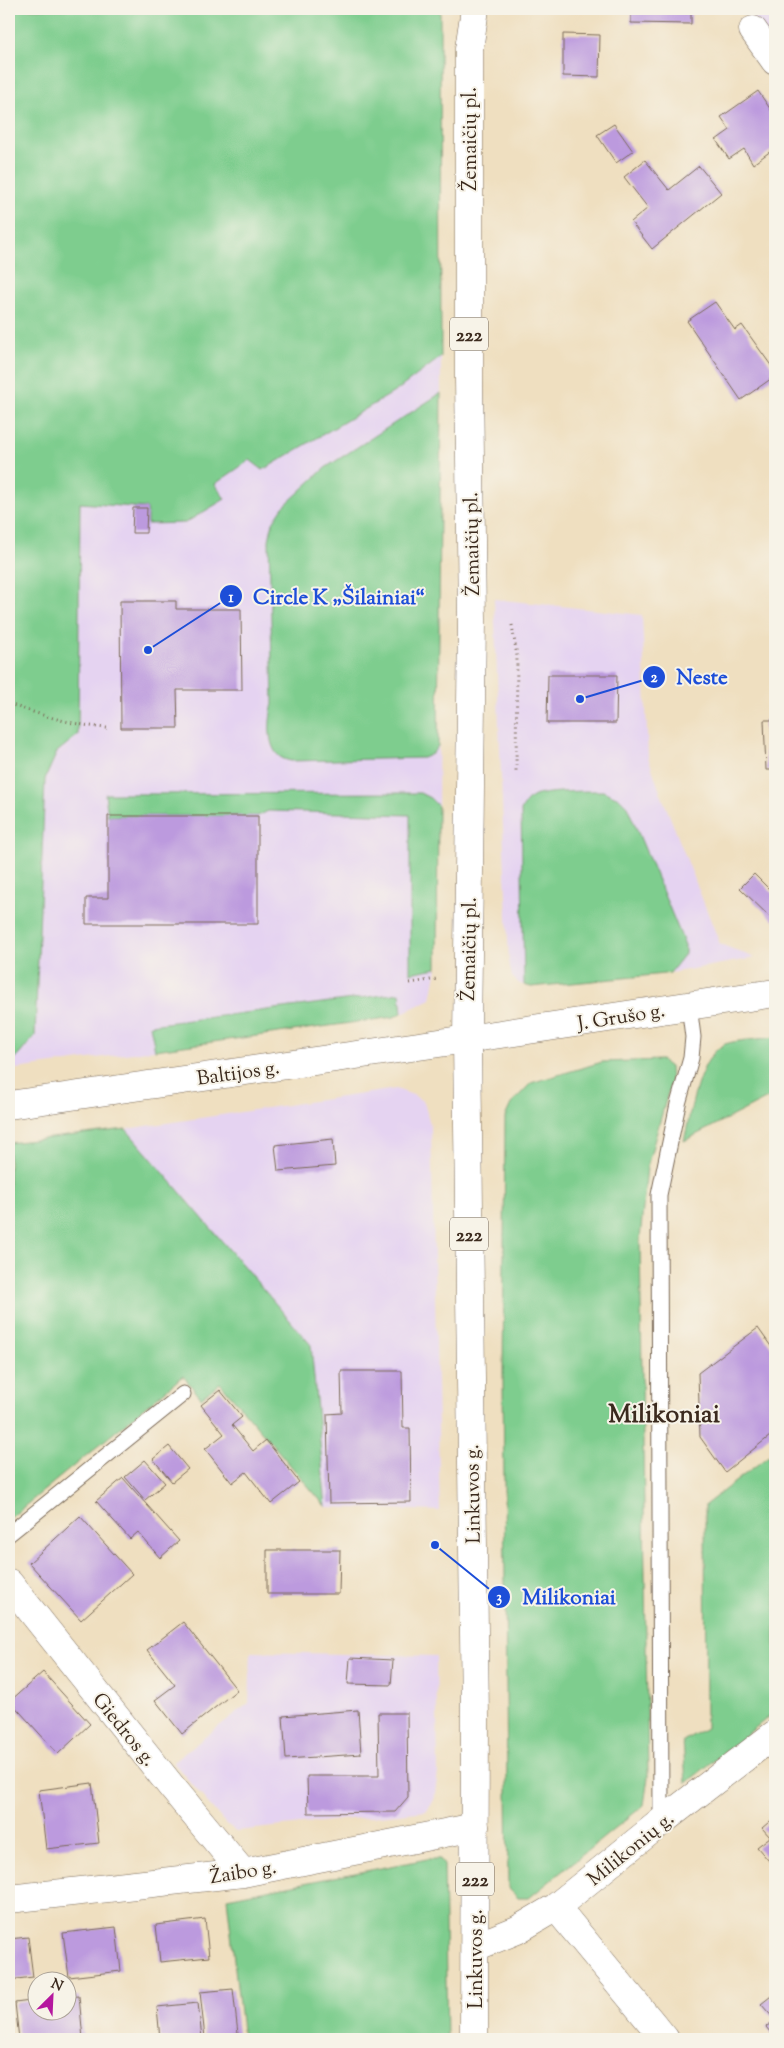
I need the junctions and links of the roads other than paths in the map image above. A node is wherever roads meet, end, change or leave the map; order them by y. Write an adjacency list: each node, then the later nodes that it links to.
1 (462, 9): 4 (main road, Žemaičių pl. / 222)
2 (475, 9): 4 (main road, Žemaičių pl. / 222)
3 (753, 30): 5 (main road)
4 (469, 49): 8 (main road, Žemaičių pl. / 222)
5 (775, 61)
6 (775, 993): 7 (main road, J. Grušo g.)
7 (689, 1005): 8 (main road, J. Grušo g.); 14 (lane)
8 (467, 1039): 9 (main road, Baltijos g.); 15 (main road, Linkuvos g. / 222)
9 (9, 1105)
10 (182, 1394): 11 (lane)
11 (9, 1534)
12 (9, 1583): 16 (main road, Giedros g.)
13 (775, 1734): 14 (main road, Milikonių g.)
14 (661, 1822): 18 (main road, Milikonių g.)
15 (475, 1828): 16 (main road, Žaibo g.); 19 (main road, Linkuvos g. / 222)
16 (243, 1873): 17 (main road, Žaibo g.)
17 (9, 1899)
18 (556, 1907): 19 (main road, Milikonių g.); 21 (main road)
19 (475, 1947): 20 (main road, Linkuvos g. / 222)
20 (474, 2039)
21 (665, 2039)

